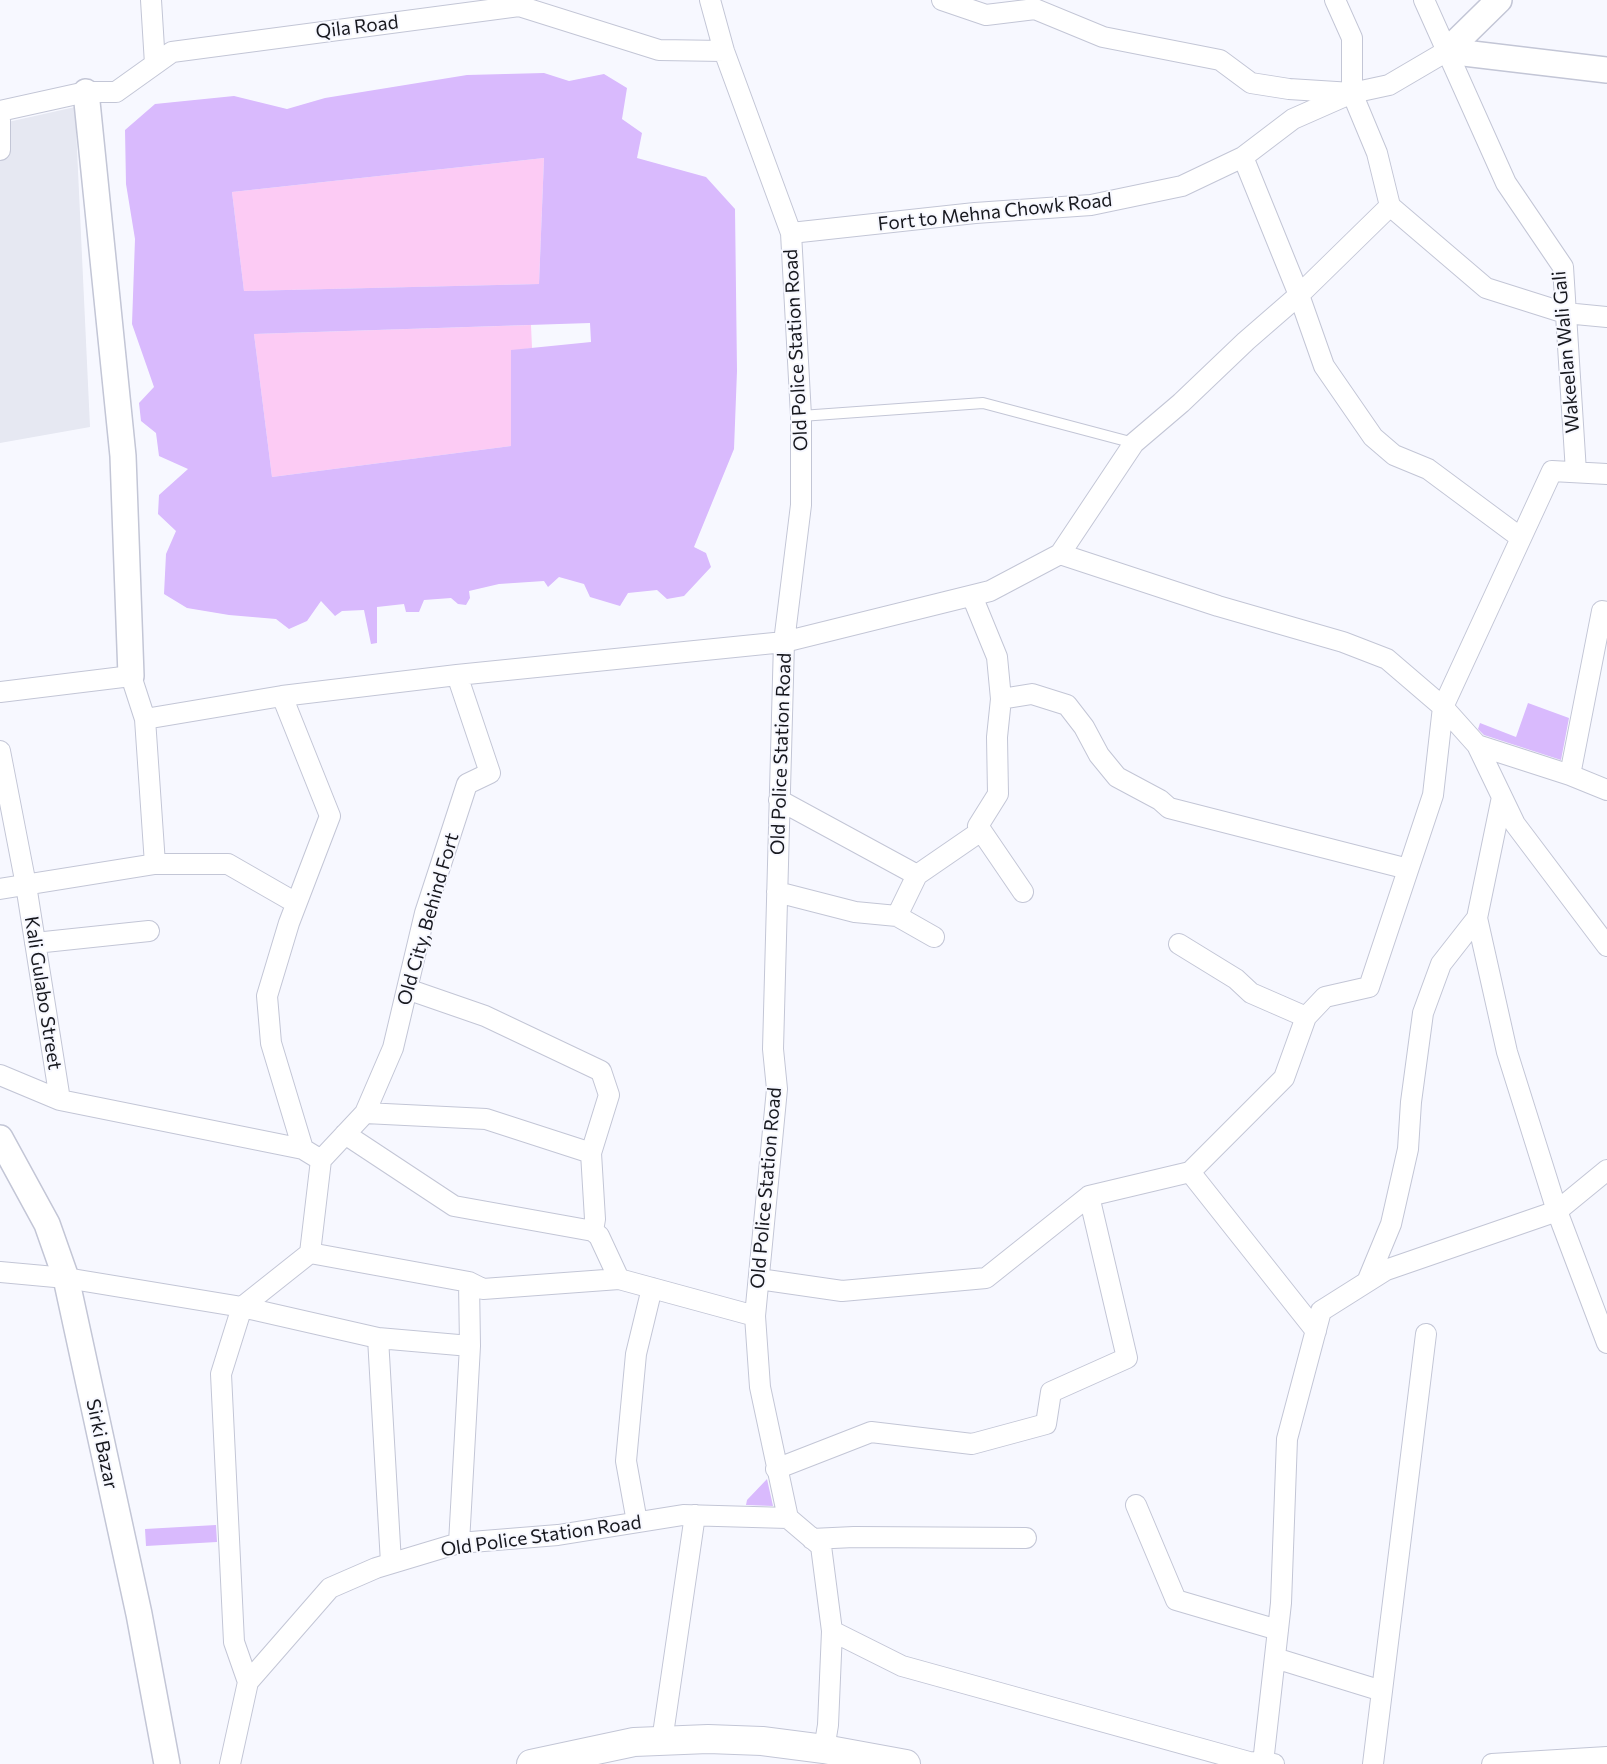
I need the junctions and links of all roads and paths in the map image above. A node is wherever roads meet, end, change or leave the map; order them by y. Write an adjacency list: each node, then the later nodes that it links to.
1 (151, 0): 10 (street)
2 (710, 0): 8 (street, Old Police Station Road)
3 (942, 0): 7 (street)
4 (1334, 0): 13 (street)
5 (1424, 0): 9 (street, Wakeelan Wali Gali)
6 (1499, 0): 9 (street)
7 (1034, 4): 13 (street)
8 (724, 51): 10 (street, Qila Road); 19 (street, Old Police Station Road)
9 (1447, 51): 11 (street); 13 (street); 21 (street, Wakeelan Wali Gali)
10 (156, 64): 12 (street, Qila Road)
11 (1607, 70)
12 (86, 92): 14 (street, Qila Road); 33 (street)
13 (1352, 93): 17 (street, Fort to Mehna Chowk Road); 18 (street)
14 (0, 111)
15 (0, 116): 16 (street)
16 (0, 150)
17 (1243, 156): 19 (street, Fort to Mehna Chowk Road); 20 (street)
18 (1390, 206): 20 (street); 21 (street)
19 (791, 233): 23 (street, Old Police Station Road)
20 (1299, 295): 24 (street); 27 (street)
21 (1566, 313): 22 (street); 25 (street, Wakeelan Wali Gali)
22 (1607, 316)
23 (801, 416): 24 (lane); 31 (street, Old Police Station Road)
24 (1134, 443): 28 (street)
25 (1576, 472): 26 (street); 27 (street)
26 (1607, 474)
27 (1521, 538): 37 (street)
28 (1060, 554): 29 (street); 37 (street)
29 (972, 596): 31 (street); 36 (street)
30 (1607, 612): 41 (street)
31 (784, 642): 32 (street); 44 (street, Old Police Station Road)
32 (457, 675): 35 (street); 61 (street, Old City, Behind Fort)
33 (131, 676): 34 (street); 38 (street)
34 (0, 692)
35 (282, 696): 38 (street); 53 (street)
36 (1001, 699): 45 (street); 47 (street)
37 (1443, 707): 39 (street); 47 (street)
38 (145, 719): 46 (street)
39 (1477, 745): 41 (street); 43 (street)
40 (0, 751): 49 (street, Kali Gulabo Street)
41 (1570, 775): 42 (street)
42 (1607, 790)
43 (1502, 797): 55 (street); 60 (street)
44 (779, 800): 48 (street); 51 (street, Old Police Station Road)
45 (981, 831): 48 (street); 52 (street)
46 (155, 864): 49 (street); 53 (street)
47 (1408, 869): 62 (street)
48 (917, 875): 54 (street)
49 (26, 885): 50 (street); 58 (street, Kali Gulabo Street)
50 (0, 889)
51 (777, 892): 54 (street); 80 (street, Old Police Station Road)
52 (1023, 892)
53 (296, 904): 68 (street)
54 (897, 916): 57 (street)
55 (1477, 918): 74 (street); 82 (street)
56 (149, 931): 58 (street)
57 (934, 937)
58 (35, 943): 64 (street, Kali Gulabo Street)
59 (1179, 944): 62 (street)
60 (1607, 946)
61 (407, 990): 65 (street, Old City, Behind Fort); 69 (street)
62 (1306, 1017): 72 (street)
63 (0, 1075): 64 (street)
64 (60, 1100): 68 (street)
65 (365, 1113): 66 (street, Old City, Behind Fort); 69 (street)
66 (345, 1134): 70 (street, Old City, Behind Fort); 75 (street)
67 (0, 1138): 78 (street, Sirki Bazar)
68 (303, 1149): 70 (street)
69 (590, 1153): 75 (street)
70 (321, 1160): 76 (street)
71 (1607, 1170): 74 (street)
72 (1190, 1172): 73 (street); 86 (street)
73 (1089, 1196): 80 (street); 91 (street)
74 (1557, 1212): 82 (street); 89 (street)
75 (593, 1231): 79 (street)
76 (310, 1253): 81 (street); 84 (street)
77 (0, 1272): 78 (street)
78 (66, 1278): 84 (street); 109 (street, Sirki Bazar)
79 (619, 1279): 81 (street); 83 (street)
80 (759, 1280): 85 (street, Old Police Station Road)
81 (469, 1282): 90 (street)
82 (1366, 1282): 86 (street)
83 (652, 1288): 85 (street); 95 (street)
84 (242, 1307): 88 (street); 103 (street)
85 (756, 1316): 91 (street, Old Police Station Road)
86 (1316, 1331): 100 (street)
87 (1426, 1334): 104 (street)
88 (378, 1338): 90 (street); 99 (street)
89 (1607, 1343)
90 (470, 1346): 98 (street)
91 (776, 1469): 94 (street, Old Police Station Road)
92 (1136, 1505): 100 (street)
93 (695, 1516): 94 (street, Old Police Station Road); 95 (street, Old Police Station Road); 105 (street)
94 (788, 1518): 97 (street)
95 (638, 1522): 98 (street, Old Police Station Road)
96 (1026, 1538): 97 (street)
97 (812, 1539): 101 (street)
98 (459, 1543): 99 (street, Old Police Station Road)
99 (390, 1563): 103 (street, Old Police Station Road)
100 (1278, 1630): 102 (street)
101 (832, 1631): 106 (street); 113 (street)
102 (1275, 1658): 104 (street); 113 (street)
103 (248, 1682): 110 (street, Old Police Station Road)
104 (1382, 1691): 114 (street)
105 (662, 1741): 106 (main road); 107 (main road)
106 (824, 1749): 112 (main road)
107 (598, 1757): 111 (main road)
108 (1607, 1757): 115 (street)
109 (167, 1764)
110 (230, 1764)
111 (531, 1764)
112 (906, 1764)
113 (1269, 1764)
114 (1373, 1764)
115 (1492, 1764)

